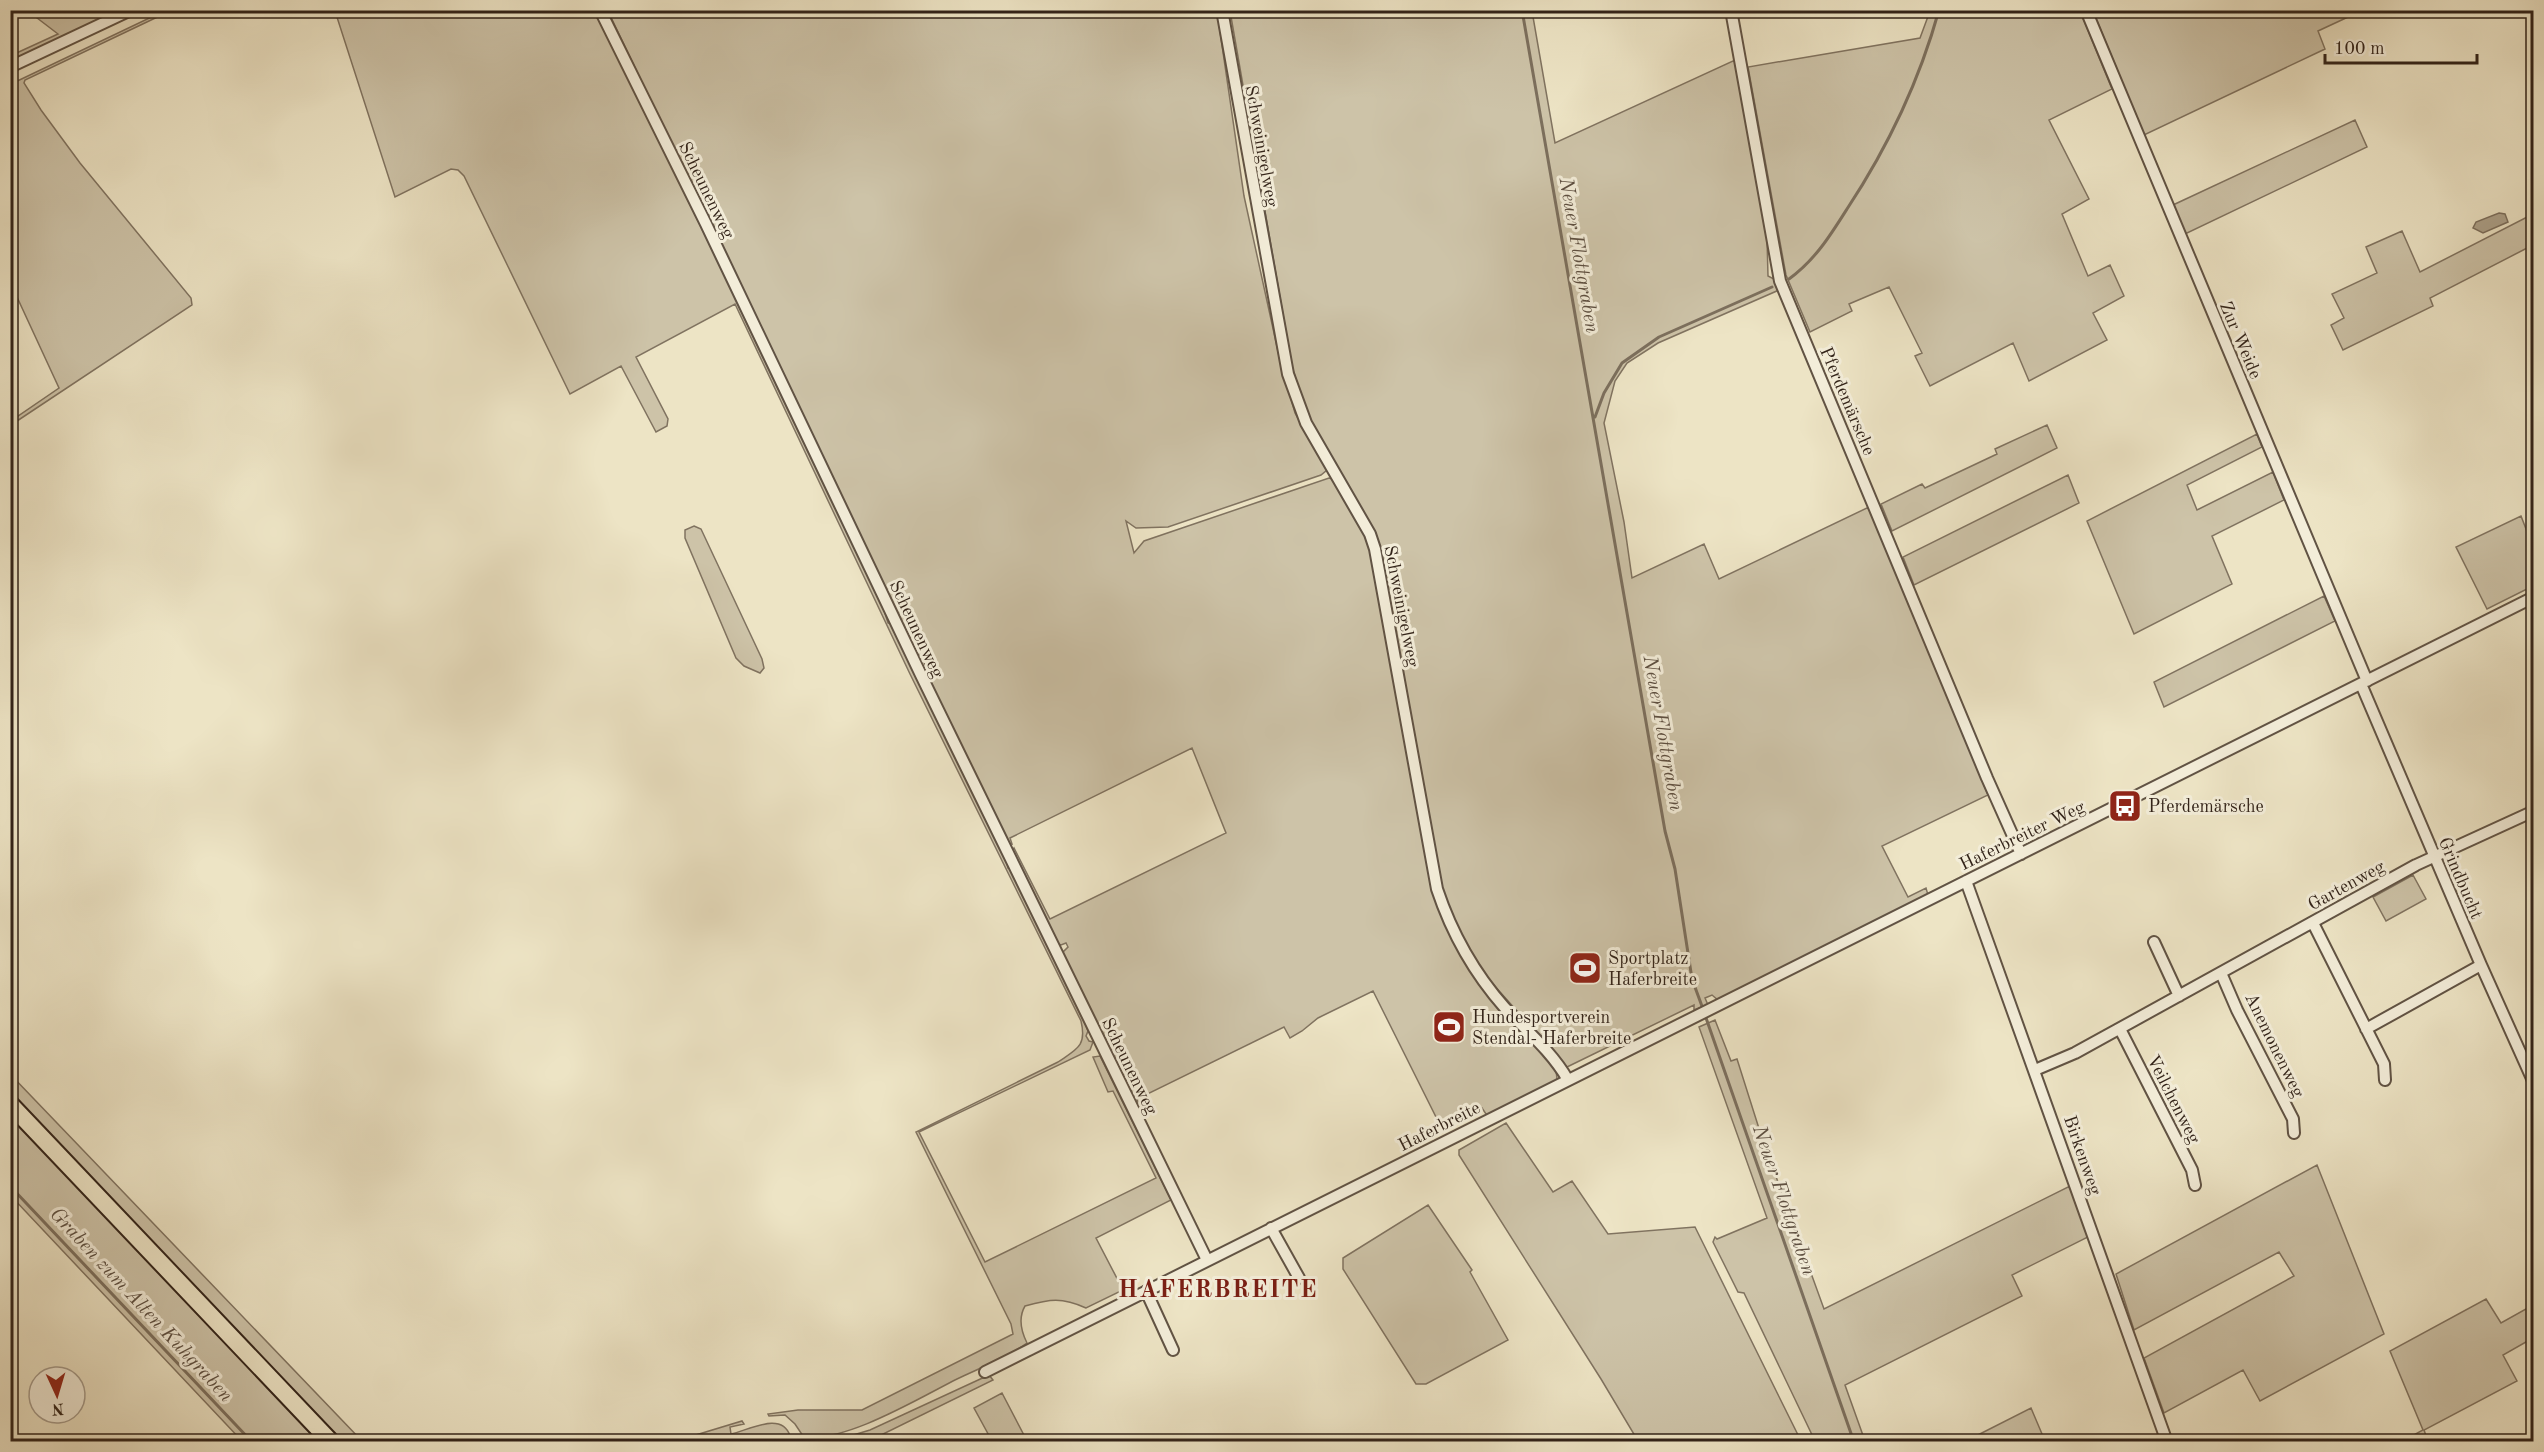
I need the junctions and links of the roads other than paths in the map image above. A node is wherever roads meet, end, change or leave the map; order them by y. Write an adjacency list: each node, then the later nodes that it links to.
1 (131, 10): 6 (street)
2 (600, 10): 29 (street, Scheunenweg)
3 (1222, 10): 22 (street, Schweinigelweg)
4 (1731, 10): 10 (street, Pferdemärsche)
5 (2086, 10): 8 (street, Zur Weide)
6 (10, 66)
7 (2534, 597): 8 (street, Haferbreiter Weg)
8 (2364, 682): 10 (street, Haferbreiter Weg); 11 (street, Grindbucht)
9 (2534, 811): 11 (street, Gartenweg)
10 (2021, 854): 12 (street, Haferbreiter Weg)
11 (2434, 856): 13 (street, Gartenweg); 15 (street, Grindbucht)
12 (1966, 881): 20 (street, Haferbreiter Weg); 21 (street, Birkenweg)
13 (2313, 923): 16 (street, Gartenweg); 19 (street)
14 (2154, 942): 17 (street)
15 (2481, 965): 19 (street); 24 (street, Grindbucht)
16 (2221, 973): 17 (street, Gartenweg); 26 (street, Anemonenweg)
17 (2179, 996): 18 (street, Gartenweg)
18 (2120, 1029): 21 (street, Gartenweg); 27 (street, Veilchenweg)
19 (2366, 1029): 23 (street)
20 (1622, 1054): 22 (street, Haferbreite)
21 (2035, 1070): 35 (street, Birkenweg)
22 (1568, 1080): 28 (street, Haferbreite)
23 (2385, 1080)
24 (2534, 1083)
25 (10, 1104): 34 (main road)
26 (2294, 1133)
27 (2195, 1185)
28 (1271, 1228): 29 (street, Haferbreite); 30 (street)
29 (1207, 1260): 31 (street, Haferbreite)
30 (1299, 1278)
31 (1146, 1291): 32 (street); 33 (street, Haferbreite)
32 (1173, 1350)
33 (984, 1372)
34 (331, 1442)
35 (2167, 1442)

